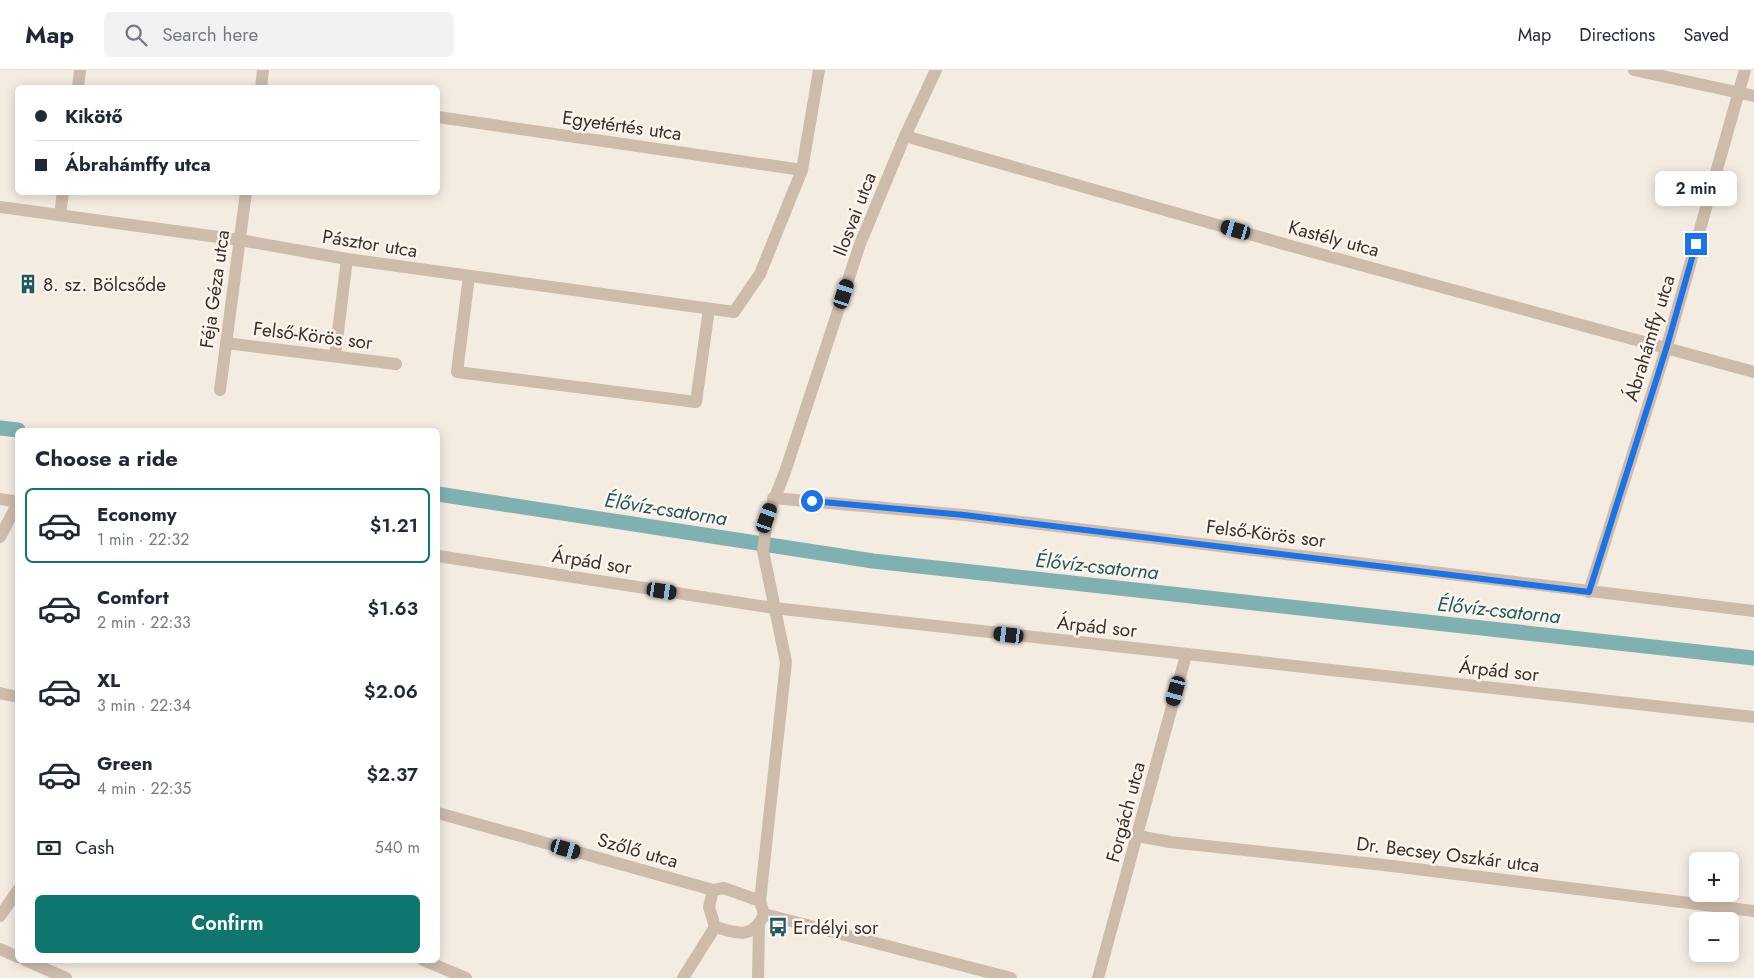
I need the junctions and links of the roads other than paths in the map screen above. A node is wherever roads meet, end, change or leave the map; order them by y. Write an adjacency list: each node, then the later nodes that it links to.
1 (80, 70): 7 (street)
2 (263, 70): 8 (street)
3 (818, 70): 13 (street)
4 (936, 70): 12 (street, Ilosvai utca)
5 (1634, 70): 9 (street)
6 (1745, 70): 9 (street, Ábrahámffy utca)
7 (78, 85)
8 (261, 85)
9 (1739, 93): 10 (street); 23 (street, Ábrahámffy utca)
10 (1754, 96)
11 (440, 117): 13 (street, Egyetértés utca)
12 (905, 136): 23 (street, Kastély utca); 28 (street, Ilosvai utca)
13 (802, 170): 21 (street, Pásztor utca)
14 (63, 195): 17 (street)
15 (246, 195): 18 (street, Féja Géza utca)
16 (0, 207): 17 (street, Pásztor utca)
17 (60, 214): 18 (street, Pásztor utca)
18 (240, 240): 19 (street, Pásztor utca); 22 (street, Féja Géza utca)
19 (347, 259): 20 (street, Pásztor utca); 24 (street)
20 (469, 276): 21 (street, Pásztor utca); 21 (street)
21 (709, 309)
22 (226, 343): 24 (street, Felső-Körös sor); 27 (street, Féja Géza utca)
23 (1667, 346): 26 (street, Kastély utca); 34 (street, Ábrahámffy utca)
24 (335, 356): 25 (street, Felső-Körös sor)
25 (396, 364)
26 (1754, 372)
27 (220, 390)
28 (773, 498): 34 (street, Felső-Körös sor); 35 (street, Ilosvai utca)
29 (0, 499): 30 (street)
30 (15, 502)
31 (15, 509): 32 (street)
32 (0, 538)
33 (440, 556): 35 (street, Árpád sor)
34 (1589, 592): 36 (street, Felső-Körös sor)
35 (774, 608): 37 (street, Árpád sor); 45 (street)
36 (1754, 611)
37 (1186, 655): 40 (street, Árpád sor); 42 (street, Forgách utca)
38 (0, 693): 39 (street)
39 (15, 697)
40 (1754, 717)
41 (440, 814): 43 (street, Szőlő utca)
42 (1138, 836): 46 (street, Dr. Becsey Oszkár utca); 60 (street, Forgách utca)
43 (713, 890): 45 (street, Szőlő utca); 50 (street)
44 (15, 894): 48 (street)
45 (760, 901): 47 (street)
46 (1754, 911)
47 (764, 914): 49 (street); 59 (street)
48 (0, 916)
49 (759, 926): 50 (street); 58 (street)
50 (715, 927): 57 (street)
51 (0, 949): 52 (street)
52 (15, 956)
53 (32, 963): 55 (street)
54 (431, 963): 56 (street)
55 (66, 978)
56 (466, 978)
57 (683, 978)
58 (758, 978)
59 (1011, 978)
60 (1098, 978)

